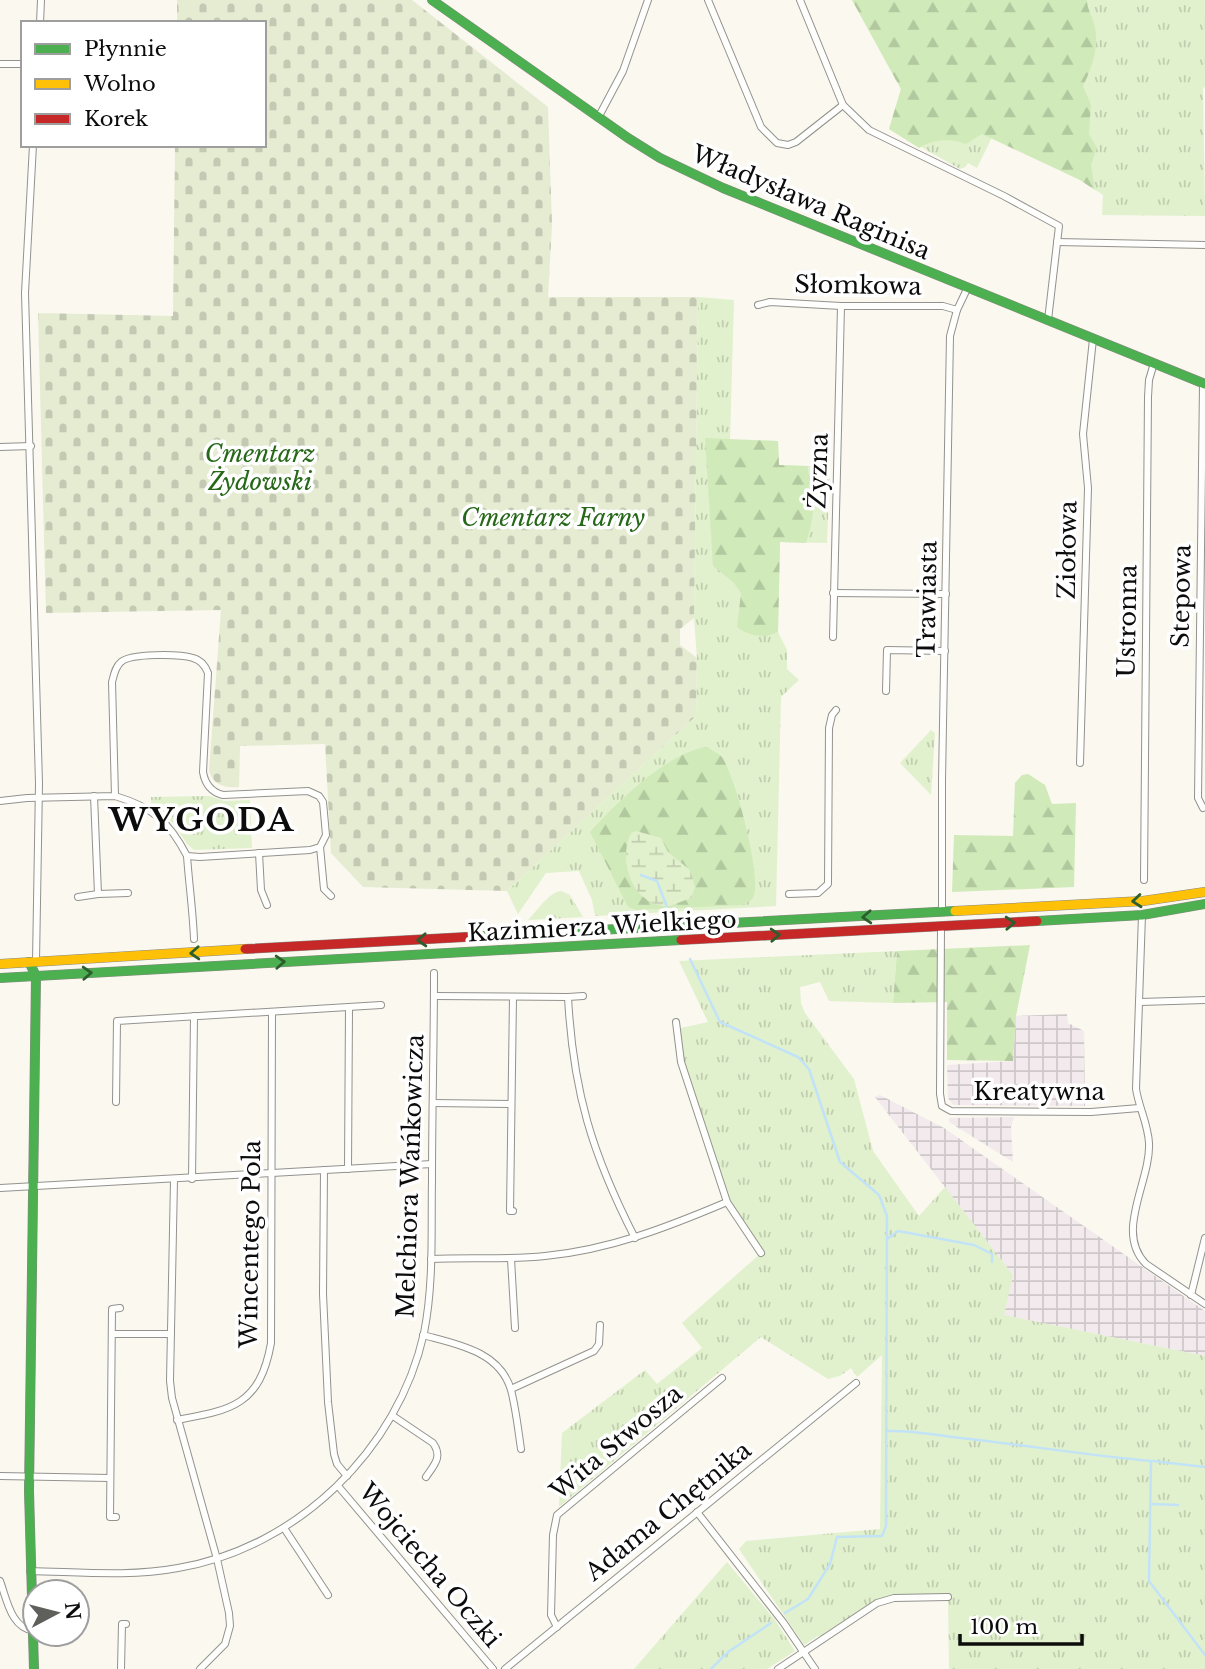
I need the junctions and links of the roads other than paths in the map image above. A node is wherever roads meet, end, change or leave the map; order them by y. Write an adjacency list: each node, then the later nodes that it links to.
1 (41, 0): 6 (street)
2 (432, 0): 10 (main road, Władysława Raginisa)
3 (648, 0): 10 (street)
4 (708, 0): 9 (street)
5 (800, 0): 9 (street)
6 (40, 21)
7 (0, 64): 8 (street)
8 (21, 64)
9 (843, 104): 12 (street)
10 (598, 118): 14 (main road, Władysława Raginisa)
11 (33, 147): 22 (street)
12 (1057, 242): 13 (street); 18 (street)
13 (1205, 245)
14 (967, 289): 17 (street, Trawiasta); 18 (main road, Władysława Raginisa)
15 (758, 305): 16 (street, Słomkowa)
16 (841, 306): 17 (street, Słomkowa); 24 (street, Żyzna)
17 (957, 310): 25 (street, Trawiasta)
18 (1048, 320): 19 (main road, Władysława Raginisa)
19 (1093, 339): 20 (main road, Władysława Raginisa); 30 (street, Ziołowa)
20 (1154, 363): 21 (main road, Władysława Raginisa); 39 (street, Ustronna)
21 (1204, 384): 35 (street, Stepowa)
22 (31, 446): 23 (street); 33 (street)
23 (0, 447)
24 (834, 593): 25 (street); 26 (street, Żyzna)
25 (946, 594): 27 (street, Trawiasta)
26 (832, 637)
27 (945, 651): 28 (street); 48 (street, Trawiasta)
28 (886, 691)
29 (836, 710): 43 (street)
30 (1080, 763)
31 (94, 796): 32 (street); 33 (street); 42 (street)
32 (115, 796): 36 (street); 38 (street)
33 (39, 798): 34 (street); 57 (street)
34 (0, 801)
35 (1203, 808)
36 (320, 847): 37 (street); 44 (street)
37 (259, 853): 38 (street); 47 (street)
38 (187, 856): 54 (street)
39 (1144, 880)
40 (128, 892): 42 (street)
41 (1205, 892): 48 (main road, Kazimierza Wielkiego, one-way to 48)
42 (98, 894): 45 (street)
43 (789, 894)
44 (331, 896)
45 (78, 897)
46 (1205, 904): 49 (main road, Kazimierza Wielkiego)
47 (267, 905)
48 (942, 912): 50 (main road, Kazimierza Wielkiego, one-way to 50)
49 (1142, 915): 51 (main road, Kazimierza Wielkiego, one-way to 49); 68 (street)
50 (839, 918): 52 (main road, Kazimierza Wielkiego); 53 (main road)
51 (941, 926): 53 (main road, Kazimierza Wielkiego); 77 (street, Kreatywna)
52 (588, 932): 55 (main road); 56 (main road, Kazimierza Wielkiego, one-way to 56)
53 (839, 932): 55 (main road, Kazimierza Wielkiego, one-way to 53)
54 (194, 939)
55 (585, 946): 59 (main road, Kazimierza Wielkiego, one-way to 55)
56 (138, 955): 57 (main road, Kazimierza Wielkiego); 59 (main road)
57 (33, 961): 58 (main road, Kazimierza Wielkiego); 61 (main road)
58 (0, 964)
59 (138, 970): 61 (main road, Kazimierza Wielkiego, one-way to 59)
60 (434, 973): 63 (street, Melchiora Wańkowicza)
61 (36, 976): 62 (main road, Kazimierza Wielkiego); 84 (main road)
62 (0, 978)
63 (434, 996): 65 (street); 75 (street, Melchiora Wańkowicza)
64 (583, 996): 66 (street)
65 (513, 997): 66 (street); 76 (street)
66 (568, 997): 88 (street)
67 (1205, 1000): 68 (street)
68 (1140, 1002): 77 (street)
69 (381, 1005): 70 (street)
70 (349, 1008): 71 (street); 79 (street)
71 (272, 1012): 72 (street); 81 (street, Wincentego Pola)
72 (194, 1016): 74 (street); 82 (street)
73 (676, 1022): 86 (street)
74 (116, 1102)
75 (433, 1103): 76 (street); 78 (street, Melchiora Wańkowicza)
76 (511, 1104): 87 (street)
77 (1139, 1108): 93 (street)
78 (432, 1164): 79 (street); 91 (street, Melchiora Wańkowicza)
79 (348, 1169): 80 (street)
80 (324, 1170): 81 (street); 109 (street)
81 (272, 1174): 82 (street); 105 (street, Wincentego Pola)
82 (192, 1179): 83 (street)
83 (174, 1180): 84 (street); 99 (street)
84 (33, 1186): 85 (street); 108 (main road)
85 (0, 1188)
86 (727, 1202): 88 (street); 90 (street)
87 (513, 1211)
88 (635, 1238): 92 (street)
89 (1205, 1238): 93 (street)
90 (761, 1253)
91 (431, 1259): 92 (street); 100 (street, Melchiora Wańkowicza)
92 (511, 1259): 97 (street)
93 (1191, 1295): 94 (street)
94 (1205, 1304)
95 (120, 1308): 98 (street)
96 (600, 1325): 103 (street)
97 (515, 1328)
98 (112, 1334): 99 (street); 111 (street)
99 (171, 1334): 105 (street)
100 (423, 1335): 103 (street); 104 (street, Melchiora Wańkowicza)
101 (722, 1378): 124 (street, Wita Stwosza)
102 (856, 1383): 113 (street, Adama Chętnika)
103 (511, 1389): 106 (street)
104 (393, 1416): 109 (street, Melchiora Wańkowicza); 110 (street)
105 (177, 1420): 116 (street)
106 (521, 1449)
107 (0, 1476): 108 (street)
108 (29, 1476): 111 (street); 117 (main road)
109 (347, 1476): 112 (street, Melchiora Wańkowicza)
110 (426, 1477)
111 (110, 1478): 114 (street)
112 (338, 1486): 115 (street, Melchiora Wańkowicza); 130 (street, Wojciecha Oczki)
113 (697, 1512): 124 (street, Adama Chętnika); 126 (street)
114 (116, 1517)
115 (284, 1528): 116 (street, Melchiora Wańkowicza); 120 (street)
116 (218, 1559): 117 (street, Melchiora Wańkowicza); 129 (street)
117 (30, 1571): 118 (main road)
118 (30, 1578)
119 (0, 1581): 123 (street)
120 (328, 1595)
121 (948, 1597): 126 (street)
122 (126, 1624): 128 (street)
123 (21, 1627)
124 (557, 1627): 131 (street, Adama Chętnika)
125 (34, 1648): 127 (main road)
126 (803, 1653): 132 (street); 133 (street)
127 (34, 1669)
128 (121, 1669)
129 (200, 1669)
130 (493, 1669)
131 (505, 1669)
132 (778, 1669)
133 (815, 1669)

